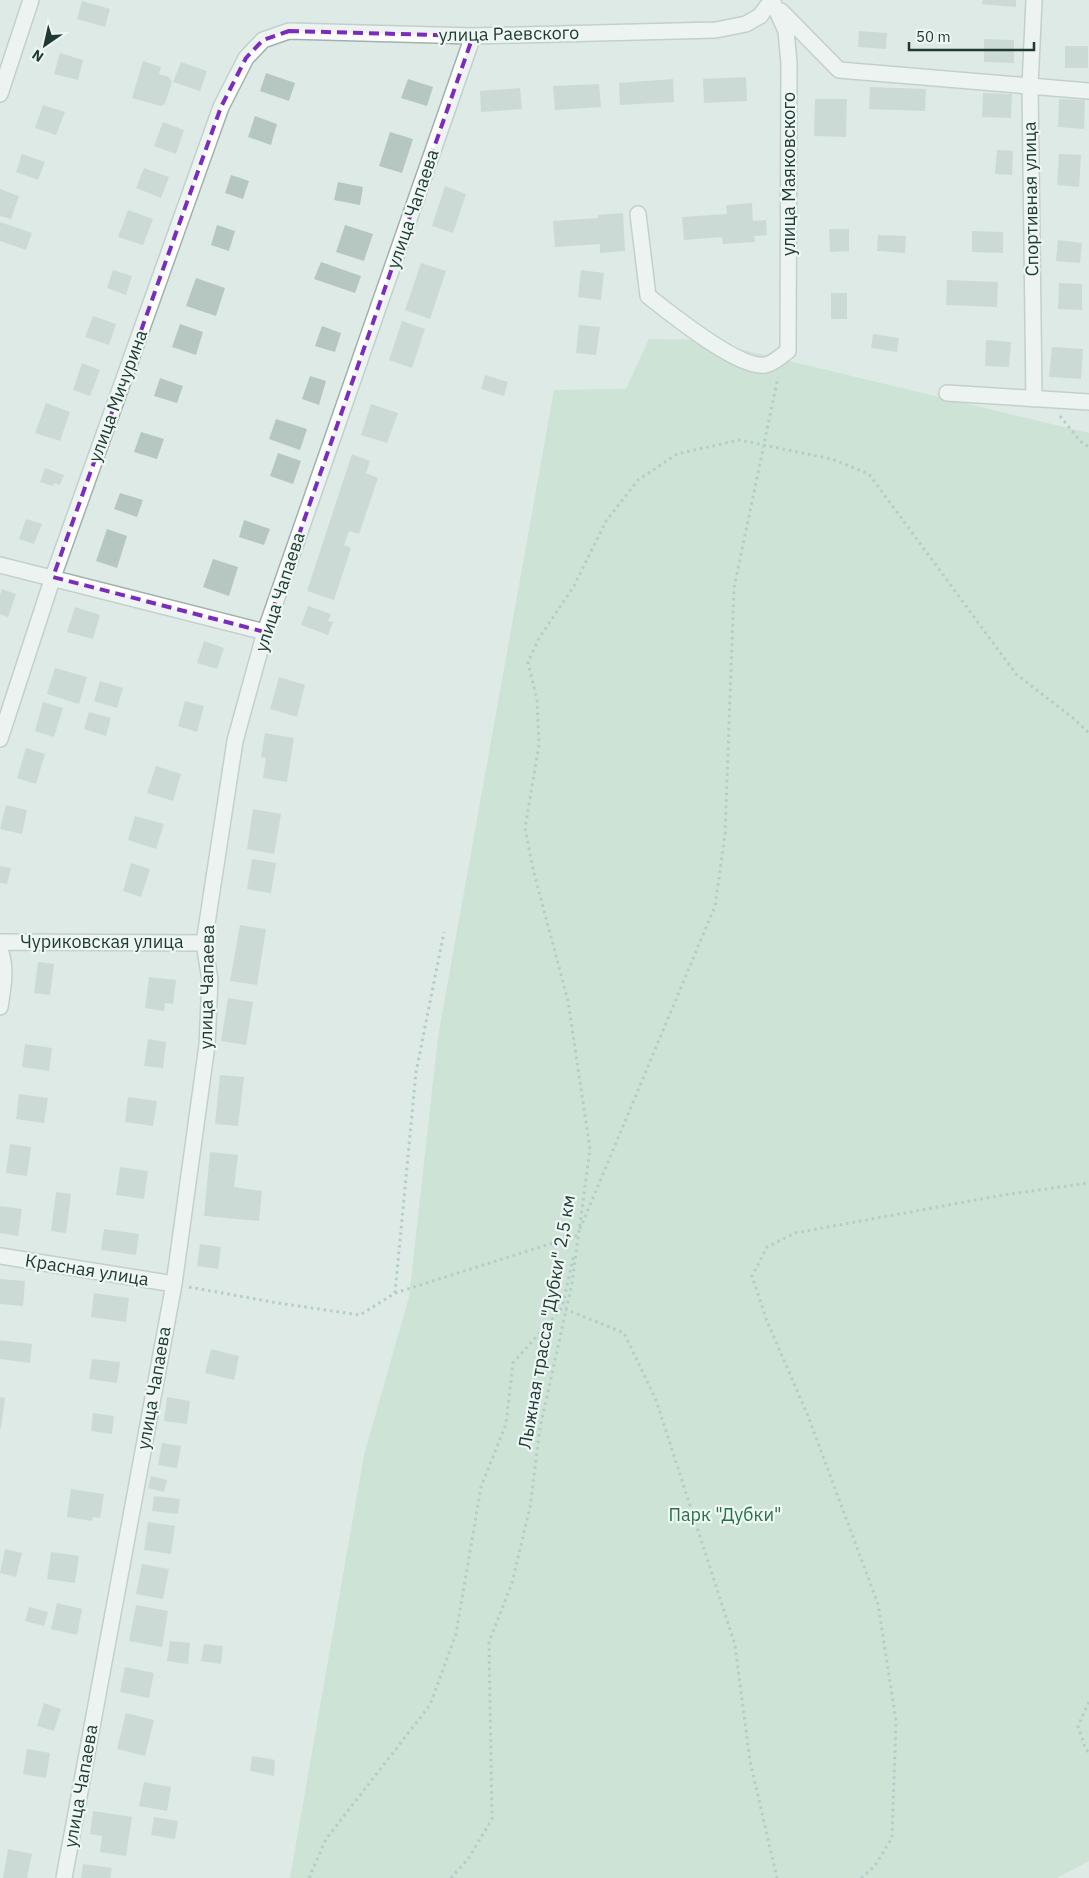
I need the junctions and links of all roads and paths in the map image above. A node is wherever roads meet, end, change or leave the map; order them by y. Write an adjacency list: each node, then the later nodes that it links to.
1 (31, 0): 8 (street)
2 (771, 0): 4 (street, улица Раевского); 6 (street); 10 (street, улица Маяковского)
3 (1034, 0): 6 (street, Спортивная улица)
4 (473, 36): 5 (street, улица Раевского); 18 (street, улица Чапаева)
5 (246, 58): 17 (street, улица Мичурина)
6 (1030, 86): 7 (street); 12 (street, Спортивная улица)
7 (1089, 91)
8 (0, 94)
9 (638, 214): 10 (street)
10 (788, 351): 14 (path)
11 (947, 393): 12 (street)
12 (1040, 400): 13 (street); 15 (path)
13 (1089, 402)
14 (763, 445): 19 (path, Лыжная трасса "Дубки" 2,5 км); 27 (path); 27 (path, Лыжная трасса "Дубки" 2,5 км)
15 (1089, 447)
16 (0, 565): 17 (street)
17 (53, 577): 18 (street); 20 (street, улица Мичурина)
18 (265, 632): 23 (street, улица Чапаева)
19 (1089, 733)
20 (0, 739)
21 (444, 932): 30 (path)
22 (0, 942): 23 (street, Чуриковская улица)
23 (204, 943): 29 (street, улица Чапаева)
24 (0, 950): 25 (street)
25 (0, 1007)
26 (1089, 1183): 38 (path)
27 (578, 1234): 30 (path); 31 (path, Лыжная трасса "Дубки" 2,5 км)
28 (0, 1256): 29 (street, Красная улица)
29 (174, 1284): 30 (path); 34 (street, улица Чапаева)
30 (395, 1293)
31 (564, 1309): 35 (path); 36 (path, Лыжная трасса "Дубки" 2,5 км); 37 (path)
32 (1089, 1702): 33 (path)
33 (1089, 1752)
34 (64, 1878)
35 (309, 1878)
36 (451, 1878)
37 (777, 1878)
38 (861, 1878)

